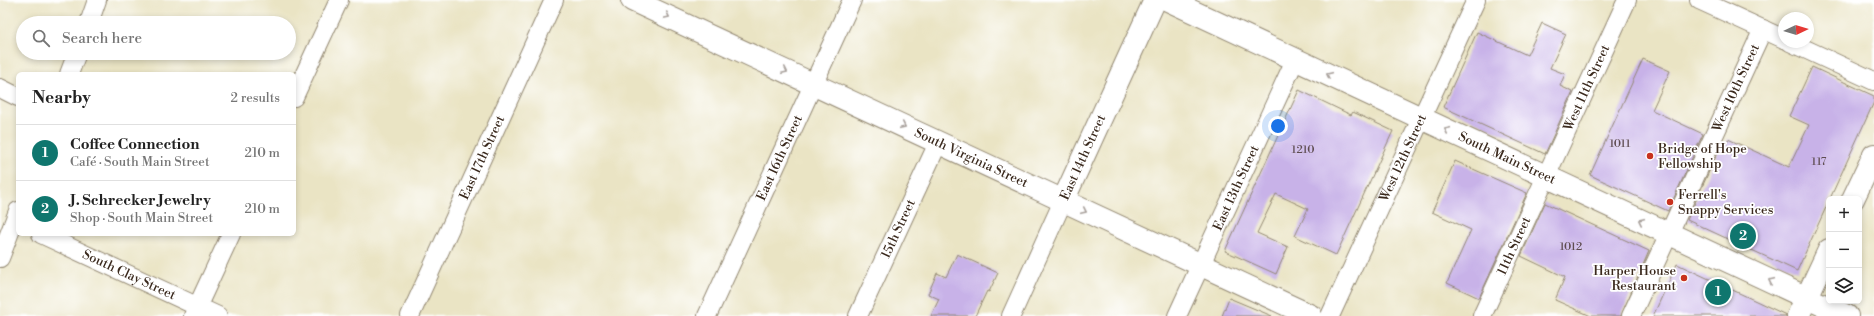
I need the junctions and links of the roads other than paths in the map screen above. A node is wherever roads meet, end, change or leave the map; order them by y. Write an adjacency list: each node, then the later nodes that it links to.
1 (97, 0): 11 (street)
2 (339, 0): 21 (street)
3 (554, 0): 40 (street, East 17th Street)
4 (632, 0): 19 (main road, South Virginia Street, one-way to 19)
5 (852, 0): 19 (street, East 16th Street)
6 (1155, 0): 28 (main road, East 14th Street)
7 (1168, 0): 16 (main road, South Main Street)
8 (1476, 0): 23 (street, West 12th Street)
9 (1627, 0): 26 (street, West 11th Street)
10 (1699, 0): 12 (street)
11 (91, 16)
12 (1763, 29): 13 (street); 30 (street, West 10th Street)
13 (1778, 36)
14 (1803, 48): 18 (street)
15 (75, 60): 17 (street)
16 (1295, 60): 23 (main road, South Main Street, one-way to 16); 36 (street, East 13th Street)
17 (71, 72)
18 (1874, 81)
19 (813, 84): 24 (main road, South Virginia Street, one-way to 24); 41 (street, East 16th Street)
20 (0, 88): 22 (street)
21 (296, 93)
22 (16, 96)
23 (1421, 118): 26 (main road, South Main Street, one-way to 23); 46 (street, West 12th Street)
24 (938, 143): 28 (main road, South Virginia Street); 42 (street, 15th Street)
25 (1874, 155): 27 (main road)
26 (1546, 176): 30 (main road, South Main Street, one-way to 26); 47 (street, 11th Street)
27 (1854, 196)
28 (1063, 201): 36 (main road, South Virginia Street, one-way to 36); 43 (street, East 14th Street)
29 (16, 220): 33 (street)
30 (1669, 234): 37 (main road, South Main Street, one-way to 30); 48 (street, West 10th Street)
31 (45, 236): 38 (street, South Clay Street)
32 (230, 236): 38 (street)
33 (4, 237): 35 (street)
34 (1826, 256): 37 (main road)
35 (0, 258)
36 (1200, 265): 44 (street, East 13th Street); 45 (main road, South Virginia Street)
37 (1802, 307): 49 (main road, South Main Street)
38 (196, 311): 39 (street, South Clay Street)
39 (218, 316)
40 (410, 316)
41 (706, 316)
42 (858, 316)
43 (1011, 316)
44 (1177, 316)
45 (1311, 316)
46 (1330, 316)
47 (1482, 316)
48 (1631, 316)
49 (1847, 316)

